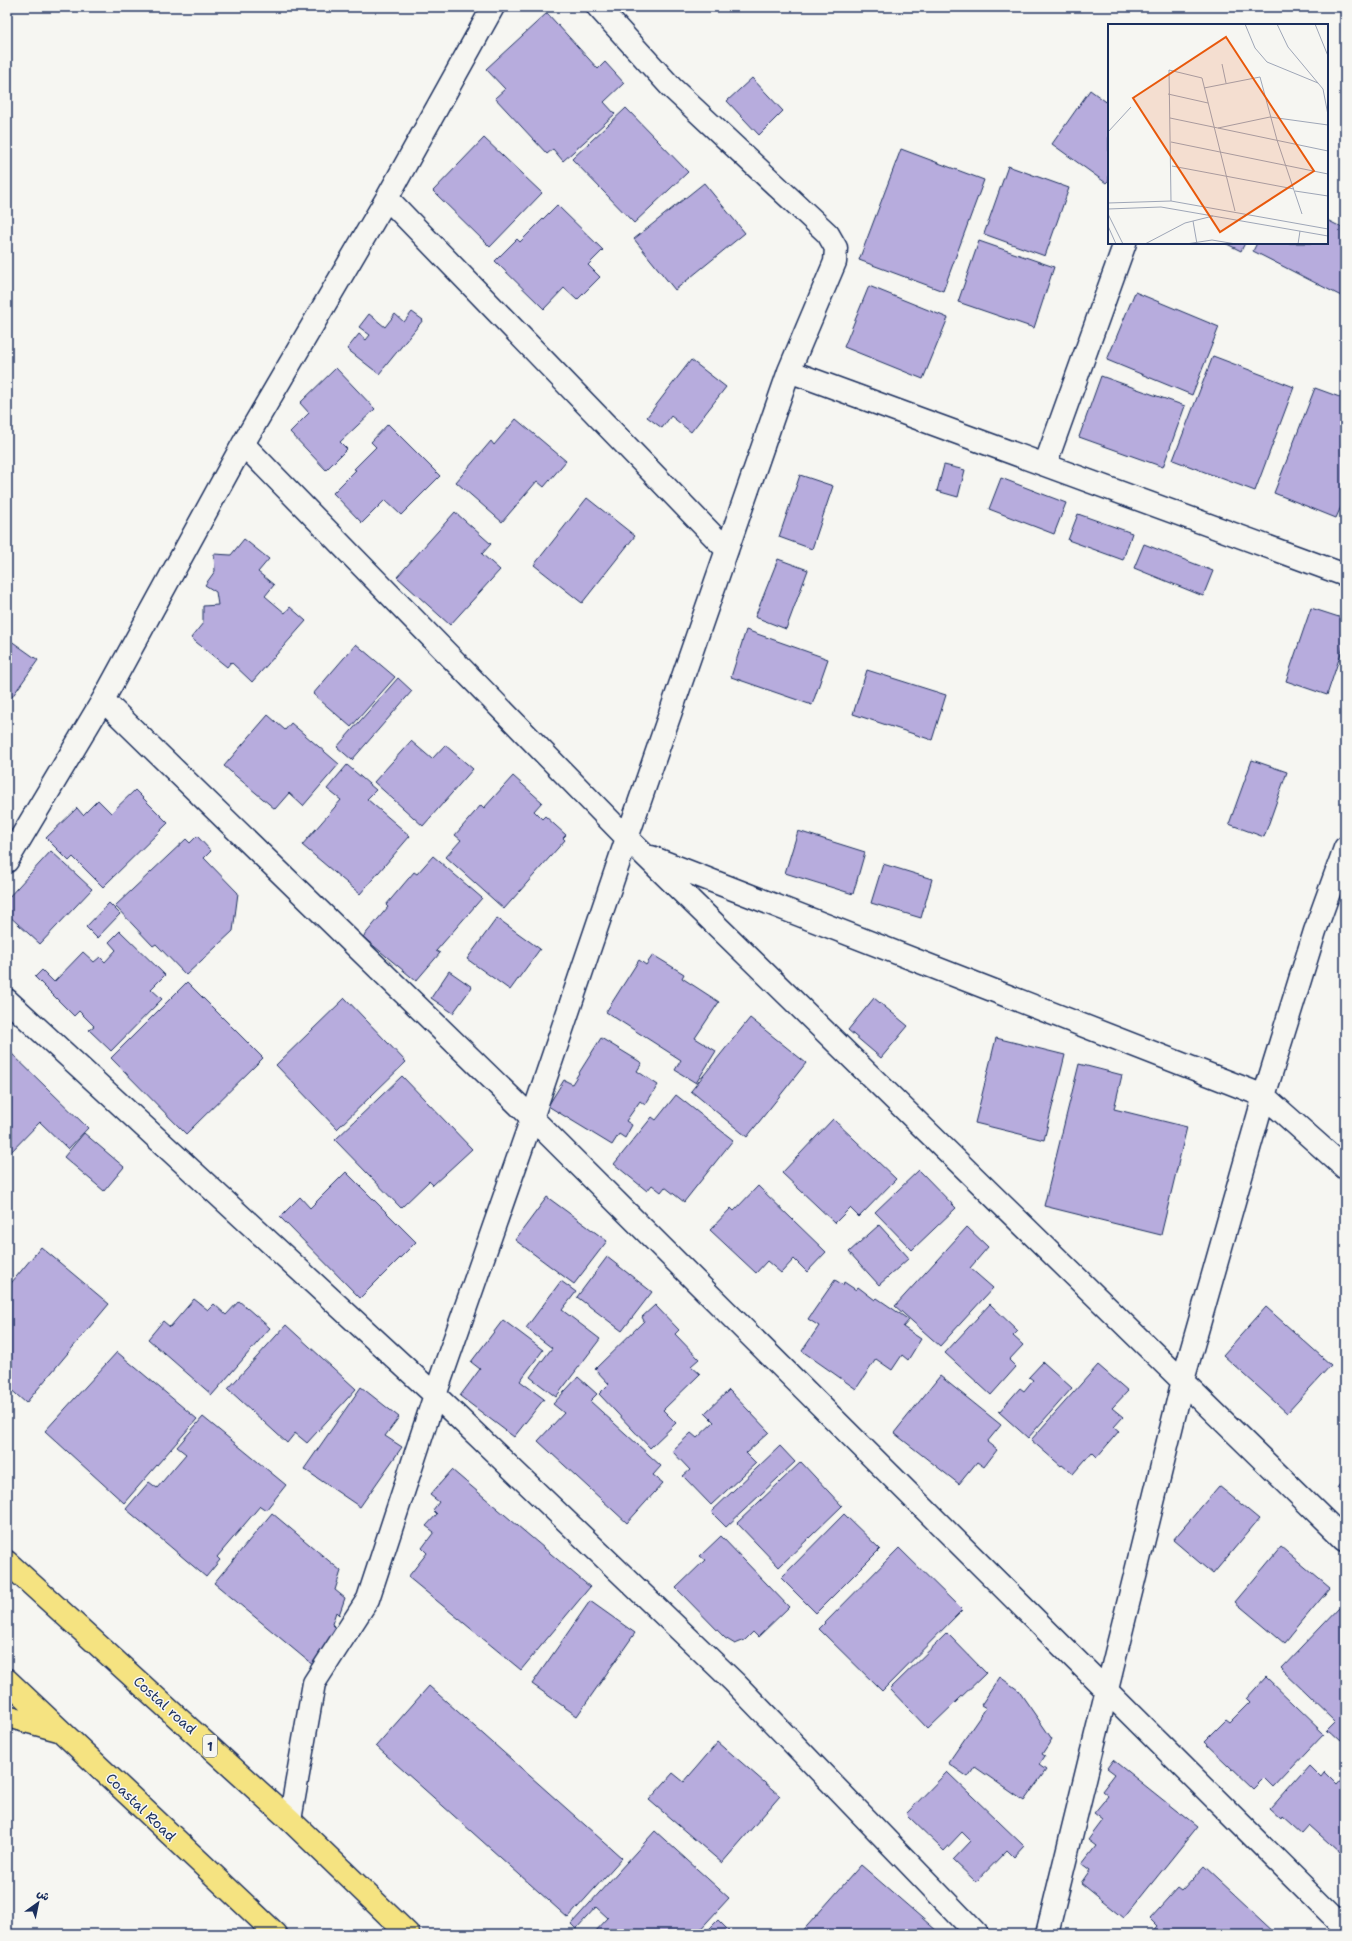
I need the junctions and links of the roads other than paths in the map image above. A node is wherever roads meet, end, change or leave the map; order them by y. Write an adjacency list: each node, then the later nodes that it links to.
1 (493, 7): 3 (street)
2 (598, 7): 5 (street)
3 (387, 198): 6 (street); 8 (street)
4 (1125, 244): 7 (street)
5 (789, 371): 7 (street); 8 (street)
6 (243, 444): 10 (street); 11 (street)
7 (1045, 465): 9 (street)
8 (727, 550): 11 (street)
9 (1345, 575)
10 (103, 700): 14 (street); 17 (street)
11 (627, 838): 13 (street); 17 (street)
12 (1345, 848): 16 (street)
13 (643, 854): 16 (street); 19 (street)
14 (7, 861)
15 (7, 1000): 20 (street)
16 (1264, 1096): 18 (street); 19 (street)
17 (532, 1118): 20 (street); 24 (street)
18 (1345, 1168)
19 (1183, 1380): 21 (street); 24 (street)
20 (435, 1395): 27 (street); 31 (street)
21 (1345, 1540)
22 (7, 1562): 27 (highway, Costal road / 1)
23 (7, 1680): 26 (highway, Coastal Road)
24 (1106, 1689): 28 (street); 32 (street)
25 (7, 1716): 26 (highway)
26 (62, 1731): 29 (highway, Coastal Road)
27 (290, 1820): 30 (highway, Costal road / 1)
28 (1345, 1928)
29 (276, 1934)
30 (408, 1934)
31 (977, 1934)
32 (1047, 1934)

